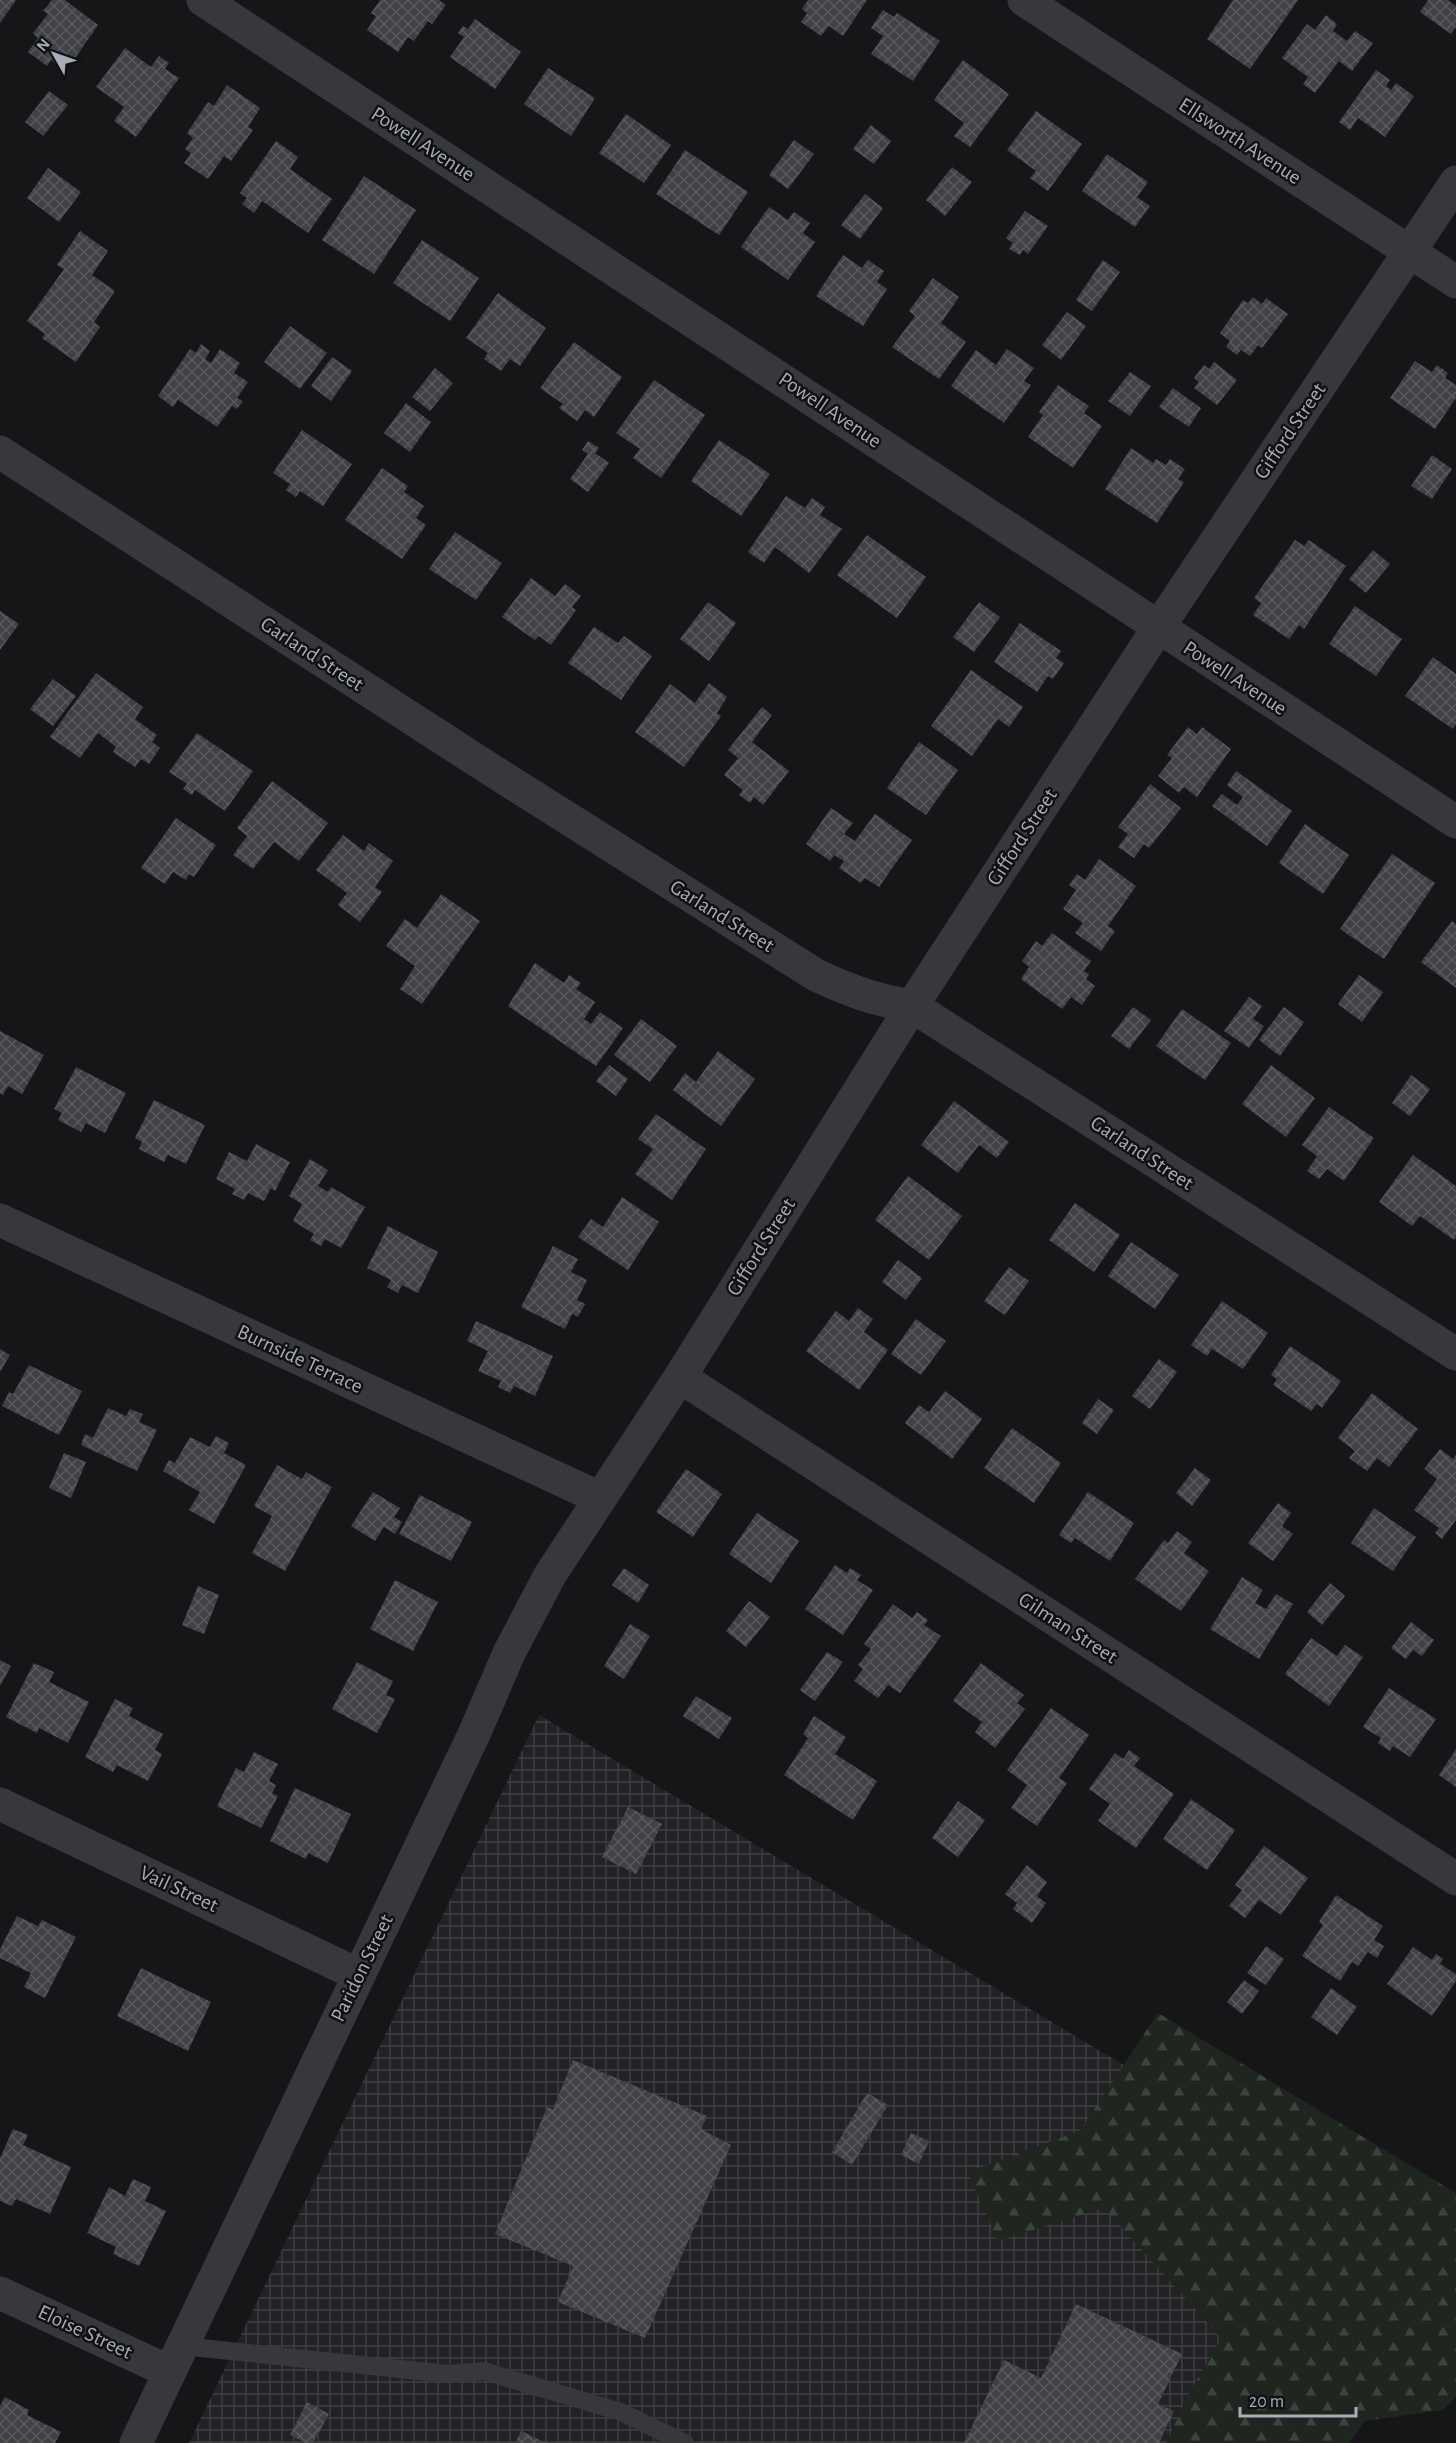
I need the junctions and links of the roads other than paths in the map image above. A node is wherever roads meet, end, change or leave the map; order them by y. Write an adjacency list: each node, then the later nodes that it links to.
1 (203, 0): 7 (street, Powell Avenue)
2 (1024, 0): 4 (street, Ellsworth Avenue)
3 (1456, 183): 4 (street, Gifford Street)
4 (1411, 253): 5 (street, Ellsworth Avenue); 7 (street, Gifford Street)
5 (1456, 282)
6 (0, 452): 9 (street, Garland Street)
7 (1158, 628): 8 (street, Powell Avenue); 9 (street, Gifford Street)
8 (1456, 822)
9 (912, 1006): 11 (street, Garland Street); 12 (street, Gifford Street)
10 (0, 1220): 13 (street, Burnside Terrace)
11 (1456, 1354)
12 (680, 1377): 13 (street, Gifford Street); 15 (street, Gilman Street)
13 (600, 1498): 16 (street, Paridon Street)
14 (0, 1804): 16 (street, Vail Street)
15 (1456, 1879)
16 (359, 1975): 18 (street, Paridon Street)
17 (0, 2293): 18 (street, Eloise Street)
18 (176, 2359): 19 (street, Paridon Street); 20 (lane)
19 (136, 2443)
20 (684, 2443)

